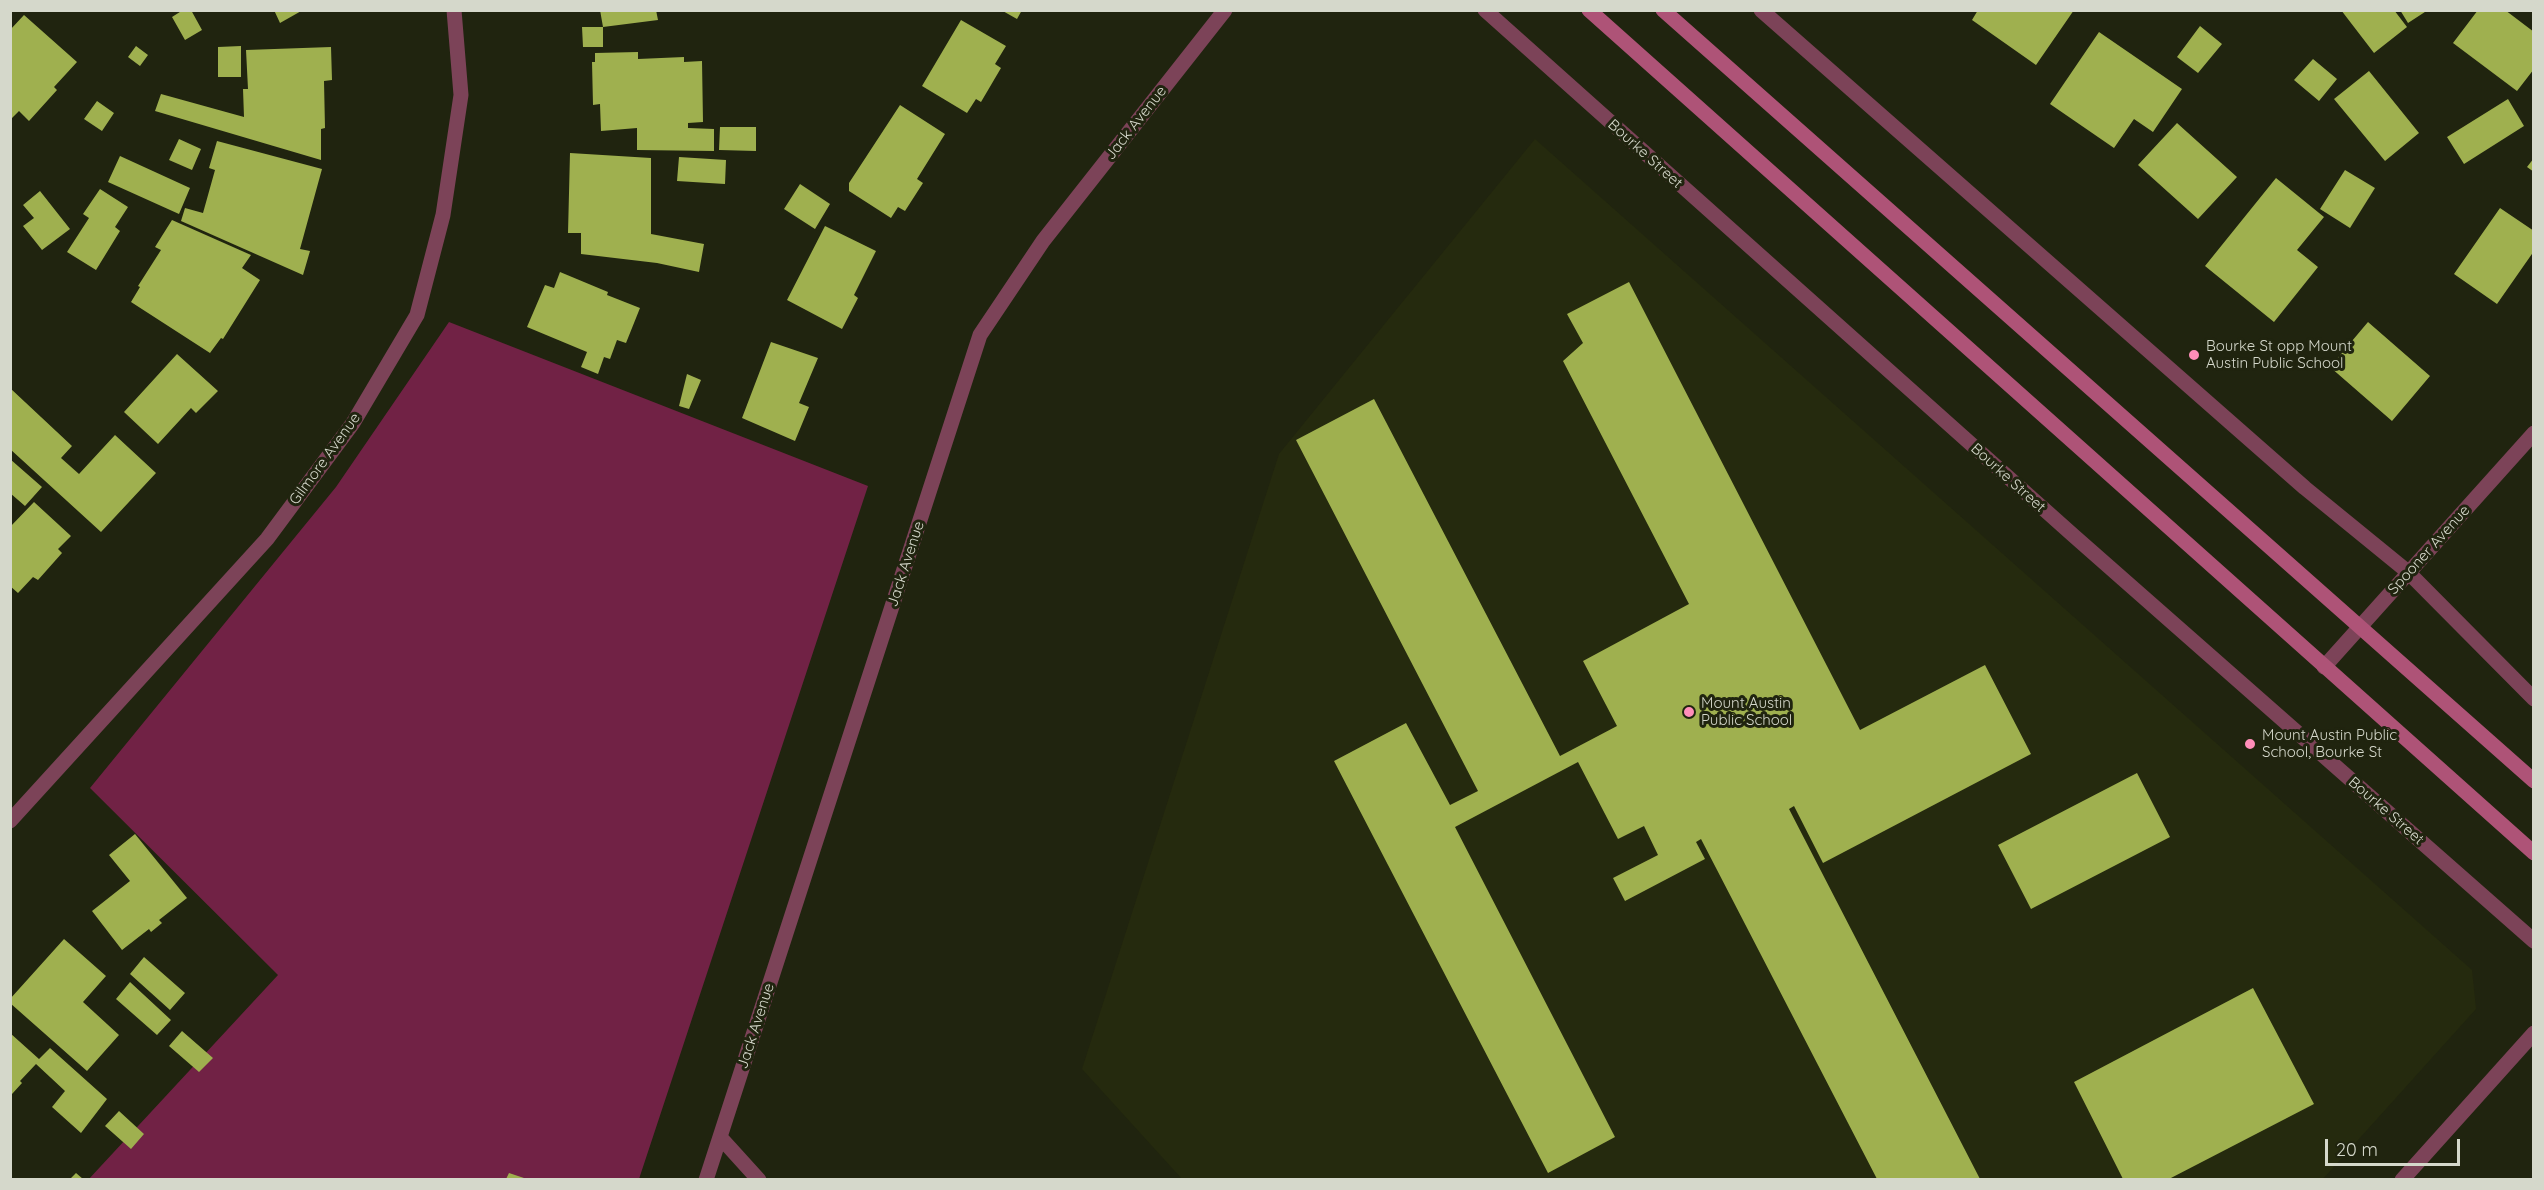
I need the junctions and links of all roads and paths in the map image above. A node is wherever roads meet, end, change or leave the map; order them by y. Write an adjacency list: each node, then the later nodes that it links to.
1 (454, 10): 13 (street, Gilmore Avenue)
2 (1225, 10): 17 (street, Jack Avenue)
3 (1485, 10): 15 (street, Bourke Street)
4 (1589, 10): 10 (main road)
5 (1664, 10): 9 (main road)
6 (1761, 10): 8 (street)
7 (2534, 432): 8 (street, Spooner Avenue)
8 (2408, 572): 9 (street, Spooner Avenue); 11 (street)
9 (2361, 626): 10 (street, Spooner Avenue); 12 (main road)
10 (2324, 667): 14 (main road)
11 (2534, 699)
12 (2534, 781)
13 (10, 821)
14 (2534, 854)
15 (2534, 941)
16 (2534, 1033): 20 (street)
17 (720, 1137): 18 (street, Jack Avenue); 19 (street)
18 (706, 1179)
19 (759, 1179)
20 (2402, 1179)

